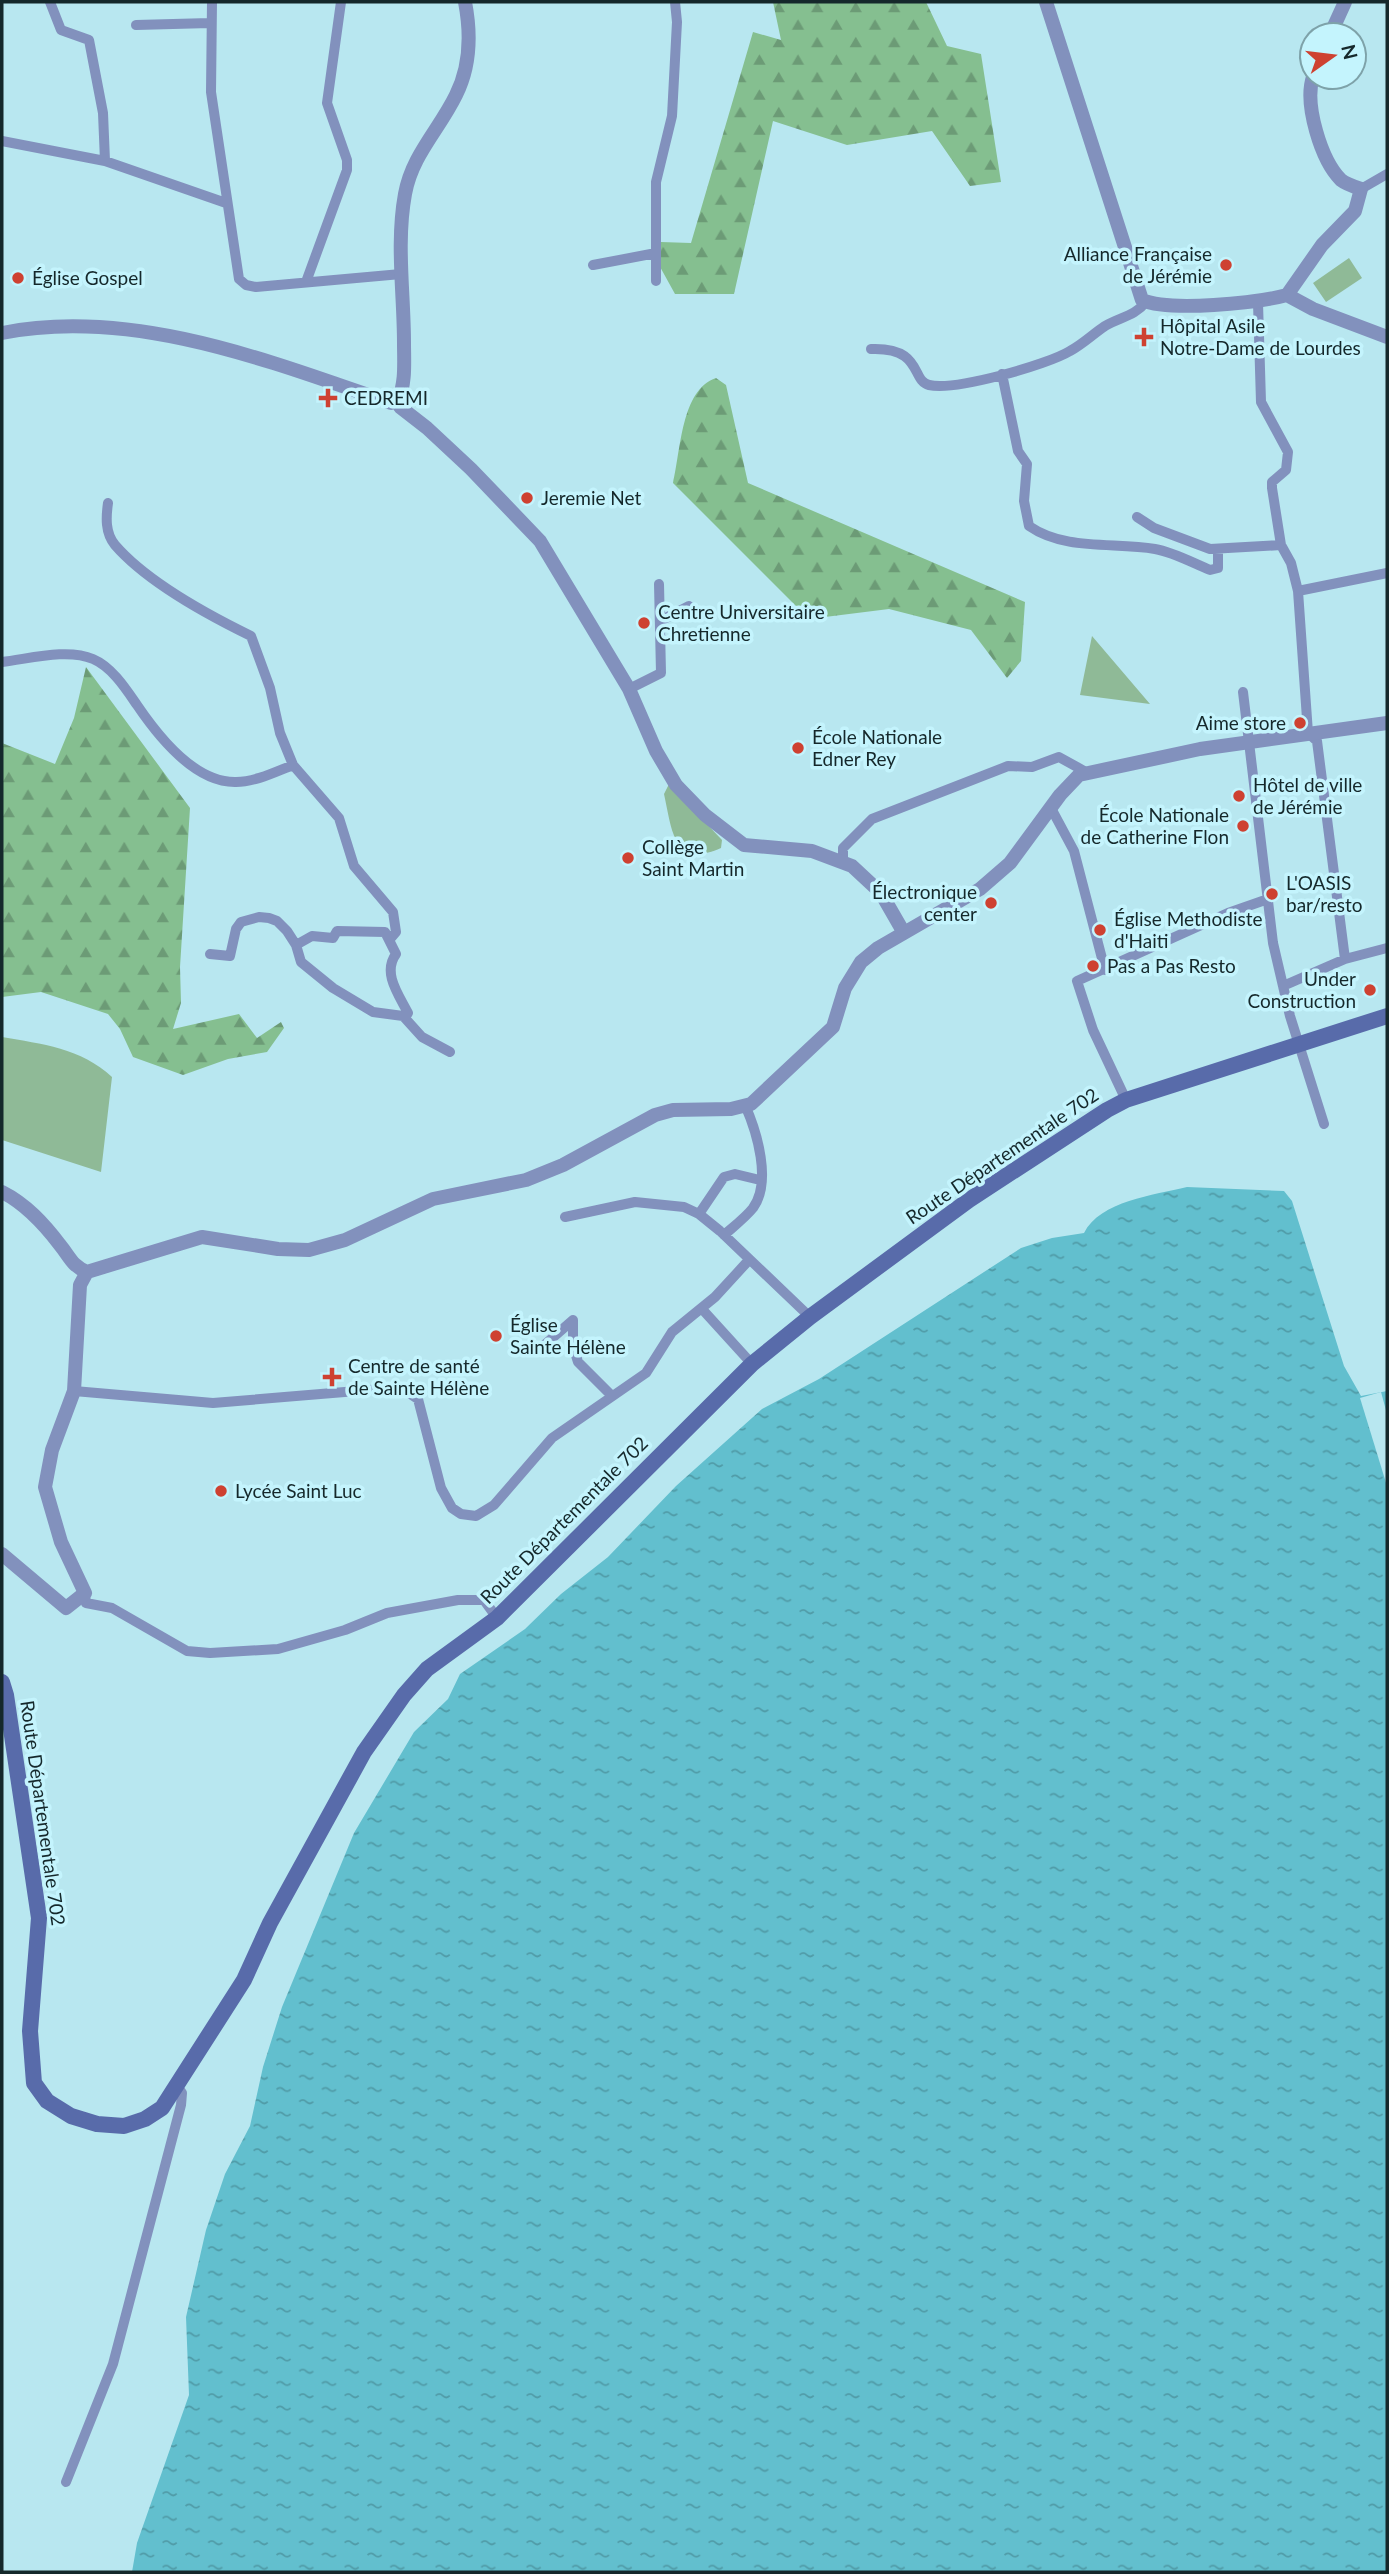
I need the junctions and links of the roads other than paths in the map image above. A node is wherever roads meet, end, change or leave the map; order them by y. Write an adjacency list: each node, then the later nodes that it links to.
1 (50, 2): 13 (street)
2 (212, 2): 9 (street)
3 (341, 2): 21 (street)
4 (465, 2): 19 (street)
5 (675, 2): 17 (street)
6 (1046, 2): 23 (street)
7 (1345, 2): 8 (street)
8 (1336, 21)
9 (210, 23): 10 (street); 16 (street)
10 (136, 25)
11 (1311, 91): 15 (street)
12 (2, 141): 13 (street)
13 (105, 161): 16 (street)
14 (1387, 174): 15 (street)
15 (1361, 189): 22 (street)
16 (226, 203): 21 (street)
17 (656, 253): 18 (street); 20 (street)
18 (593, 265)
19 (401, 274): 21 (street); 29 (street)
20 (656, 281)
21 (306, 282)
22 (1287, 295): 24 (street); 26 (street)
23 (1146, 302): 24 (street); 28 (street)
24 (1258, 303): 32 (street)
25 (2, 333): 29 (street)
26 (1387, 337)
27 (871, 349): 28 (street)
28 (1002, 374): 33 (street)
29 (397, 403): 40 (street)
30 (108, 503): 45 (street)
31 (1137, 517): 33 (street)
32 (1281, 545): 33 (street); 36 (street)
33 (1218, 548)
34 (1387, 573): 36 (street)
35 (659, 584): 38 (street)
36 (1298, 591): 43 (street)
37 (689, 606): 38 (street)
38 (660, 621): 40 (street)
39 (2, 662): 45 (street)
40 (629, 689): 48 (street)
41 (1243, 692): 44 (street)
42 (1387, 723): 43 (street)
43 (1308, 733): 44 (street); 55 (street)
44 (1249, 742): 46 (street); 49 (street)
45 (293, 765): 51 (street)
46 (1086, 772): 47 (street); 48 (street)
47 (1051, 808): 50 (street); 56 (street)
48 (843, 862): 50 (street)
49 (1268, 899): 56 (street); 57 (street)
50 (904, 933): 63 (street)
51 (390, 939): 52 (street); 59 (street)
52 (296, 945): 54 (street); 59 (street)
53 (1387, 948): 55 (street)
54 (210, 954)
55 (1345, 959): 57 (street)
56 (1105, 970): 62 (street)
57 (1283, 986): 60 (street)
58 (1387, 1016): 60 (main road, Route Départementale 702)
59 (405, 1018): 61 (street)
60 (1300, 1042): 62 (main road, Route Départementale 702); 64 (street)
61 (450, 1052)
62 (1126, 1100): 73 (main road, Route Départementale 702)
63 (745, 1105): 65 (street); 71 (street)
64 (1324, 1124)
65 (760, 1180): 67 (street); 69 (street)
66 (2, 1192): 71 (street)
67 (699, 1214): 68 (street); 69 (street)
68 (565, 1217)
69 (724, 1236): 70 (street)
70 (749, 1260): 72 (street); 73 (street)
71 (87, 1272): 76 (street)
72 (702, 1308): 75 (street); 77 (street)
73 (810, 1317): 75 (main road, Route Départementale 702)
74 (542, 1347): 77 (street)
75 (752, 1364): 80 (main road, Route Départementale 702)
76 (74, 1391): 77 (street); 79 (street)
77 (611, 1395)
78 (2, 1554): 79 (street)
79 (85, 1593): 80 (street)
80 (497, 1618): 82 (main road, Route Départementale 702)
81 (2, 1682): 82 (main road, Route Départementale 702)
82 (176, 2084): 83 (street)
83 (66, 2482)

